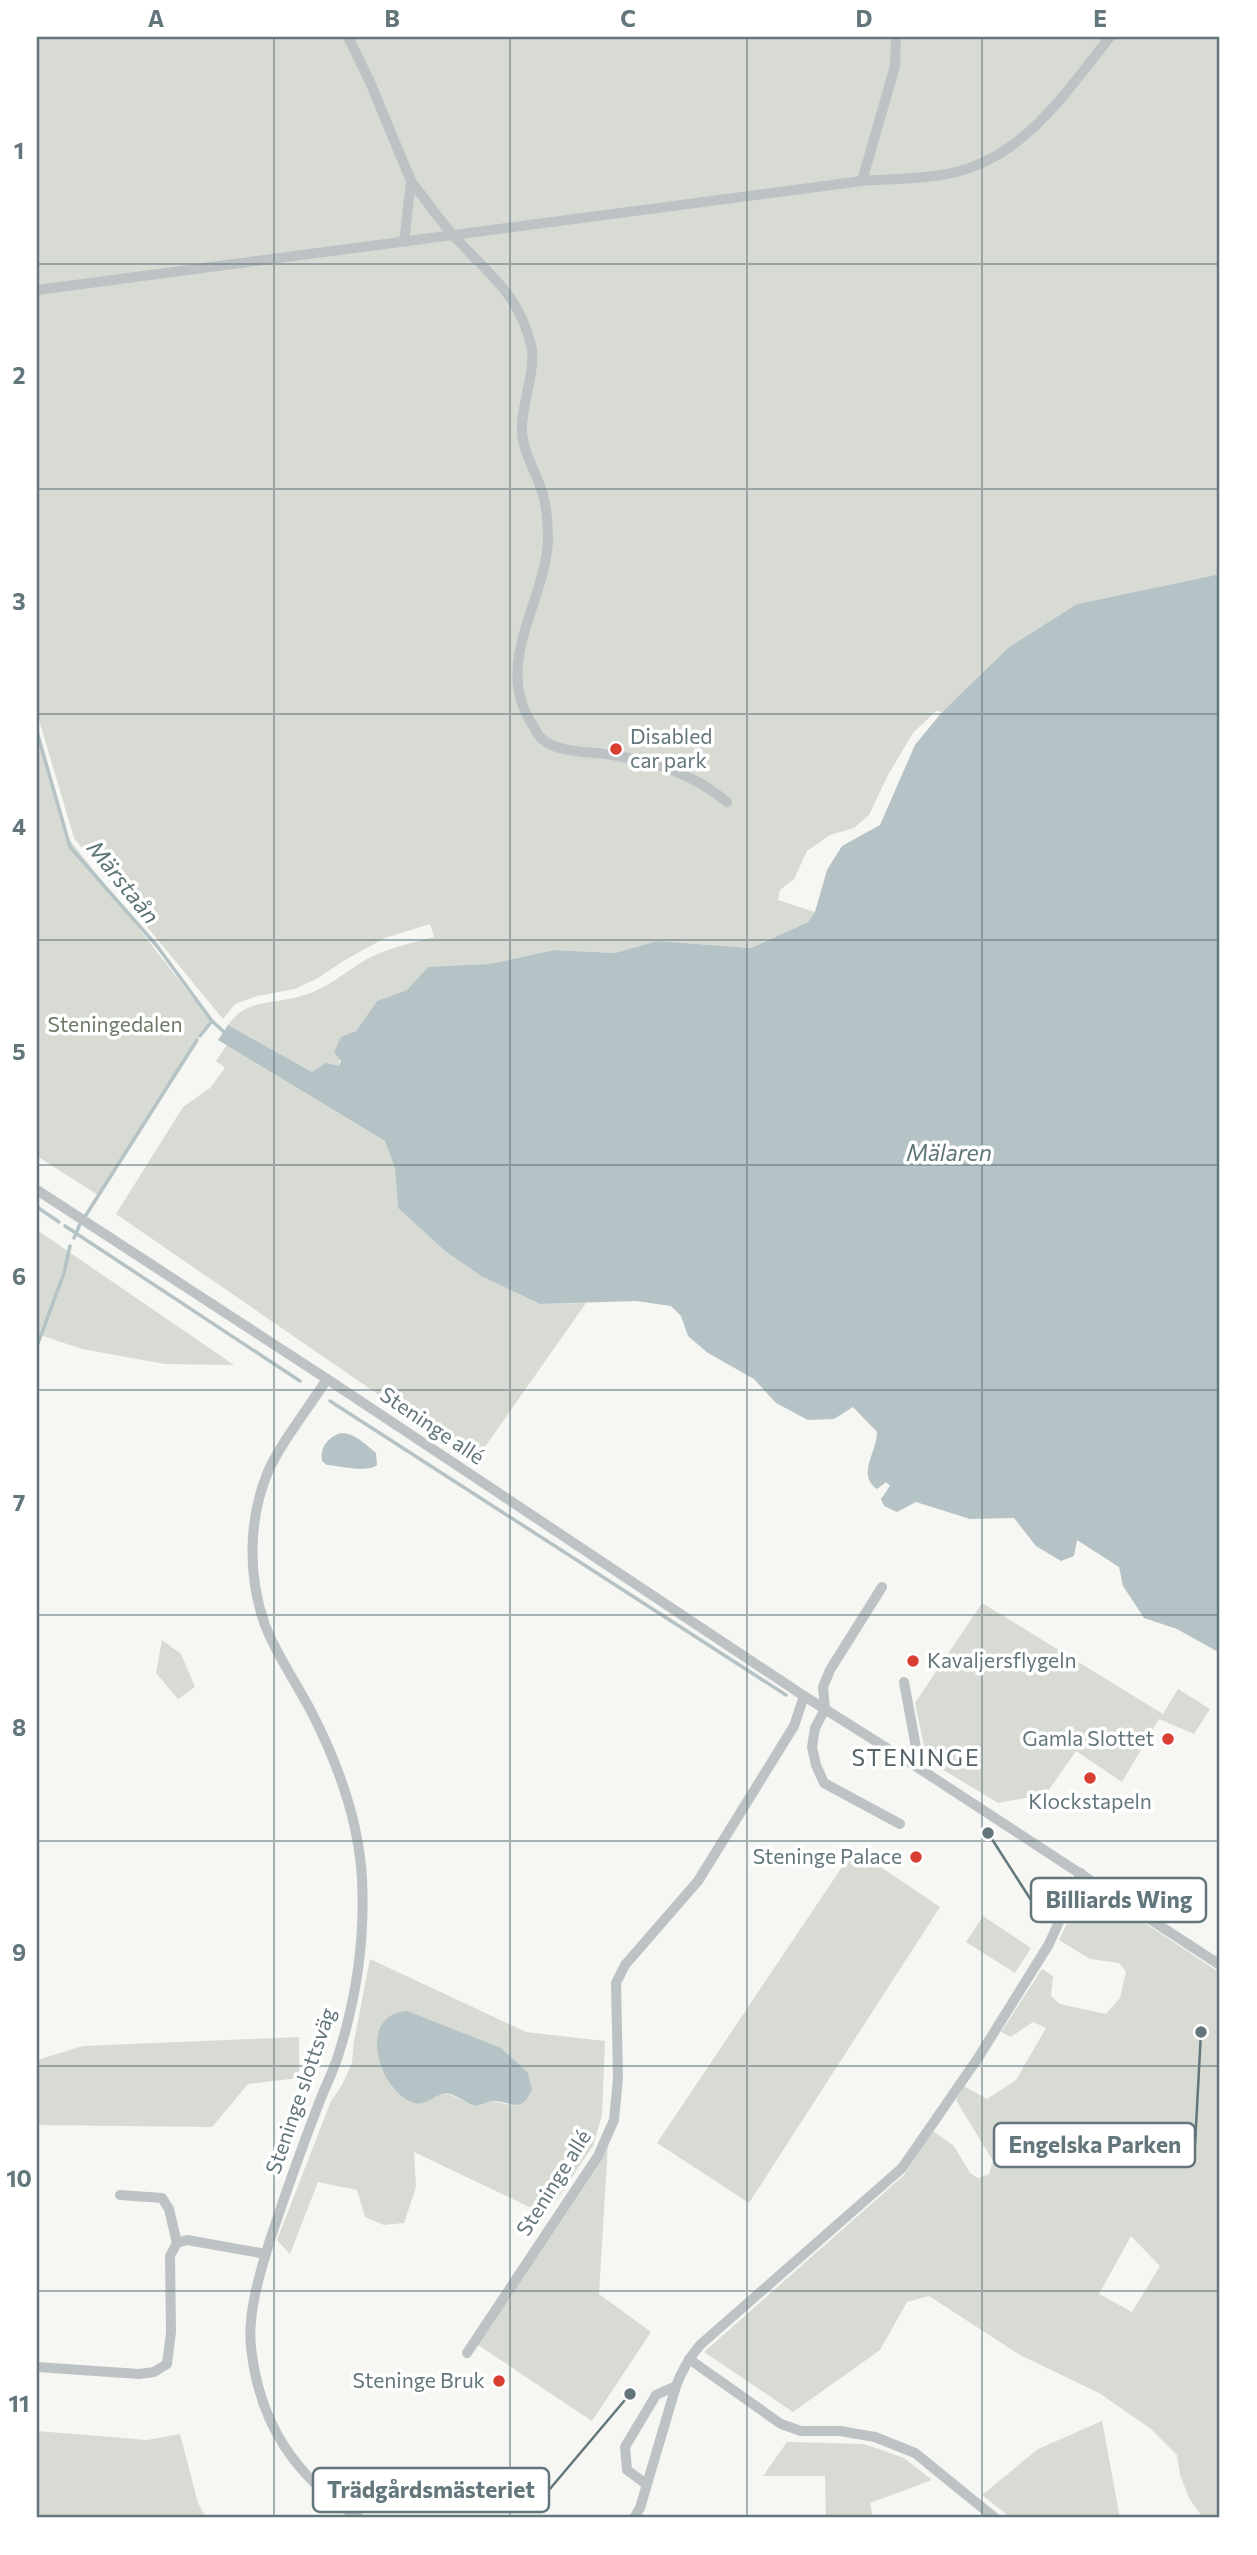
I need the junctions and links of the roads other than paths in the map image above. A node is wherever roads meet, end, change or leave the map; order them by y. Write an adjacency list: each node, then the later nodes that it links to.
1 (348, 37): 4 (street)
2 (896, 37): 5 (street)
3 (1110, 37): 5 (street)
4 (411, 181): 6 (street); 7 (street)
5 (862, 181): 6 (street)
6 (454, 236): 7 (street); 9 (street)
7 (404, 242): 8 (street)
8 (37, 290)
9 (727, 802)
10 (37, 1190): 11 (street, Steninge allé)
11 (327, 1380): 14 (street, Steninge allé); 22 (street, Steninge slottsväg)
12 (882, 1587): 15 (street)
13 (904, 1682): 16 (street)
14 (804, 1696): 15 (street, Steninge allé); 23 (street, Steninge allé)
15 (825, 1709): 16 (street, Steninge allé); 17 (street)
16 (920, 1769): 18 (street, Steninge allé)
17 (900, 1824)
18 (1081, 1873): 19 (street, Steninge allé); 24 (street)
19 (1220, 1965)
20 (120, 2195): 21 (street)
21 (177, 2243): 22 (street); 25 (street)
22 (266, 2254): 28 (street, Steninge slottsväg)
23 (467, 2353)
24 (689, 2358): 26 (street); 30 (street)
25 (37, 2367)
26 (676, 2386): 27 (street); 27 (street)
27 (646, 2484): 29 (street)
28 (359, 2518)
29 (634, 2518)
30 (995, 2518)

